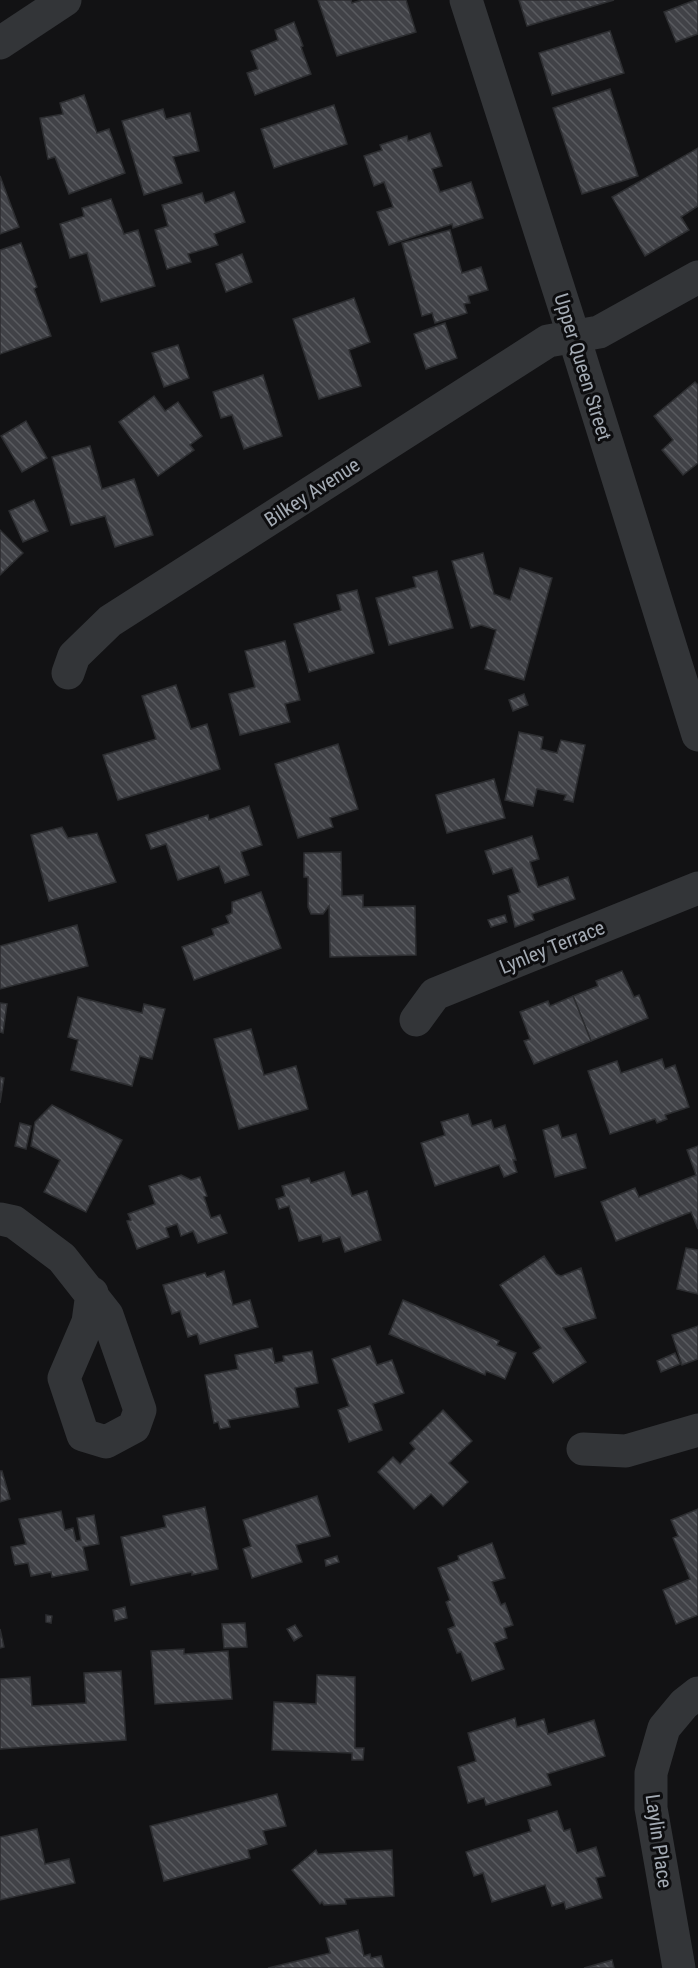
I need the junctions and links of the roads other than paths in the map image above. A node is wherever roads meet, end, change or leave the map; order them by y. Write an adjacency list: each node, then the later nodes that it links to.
1 (65, 0): 3 (street)
2 (466, 0): 5 (street, Upper Queen Street)
3 (0, 43)
4 (698, 277): 5 (street, Bilkey Avenue)
5 (574, 337): 6 (street, Bilkey Avenue); 7 (street, Upper Queen Street)
6 (68, 673)
7 (698, 735)
8 (698, 888): 9 (street, Lynley Terrace)
9 (416, 1020)
10 (0, 1219): 11 (street)
11 (92, 1293)
12 (698, 1430): 13 (street)
13 (583, 1449)
14 (698, 1693): 15 (street, Laylin Place)
15 (679, 1968)

